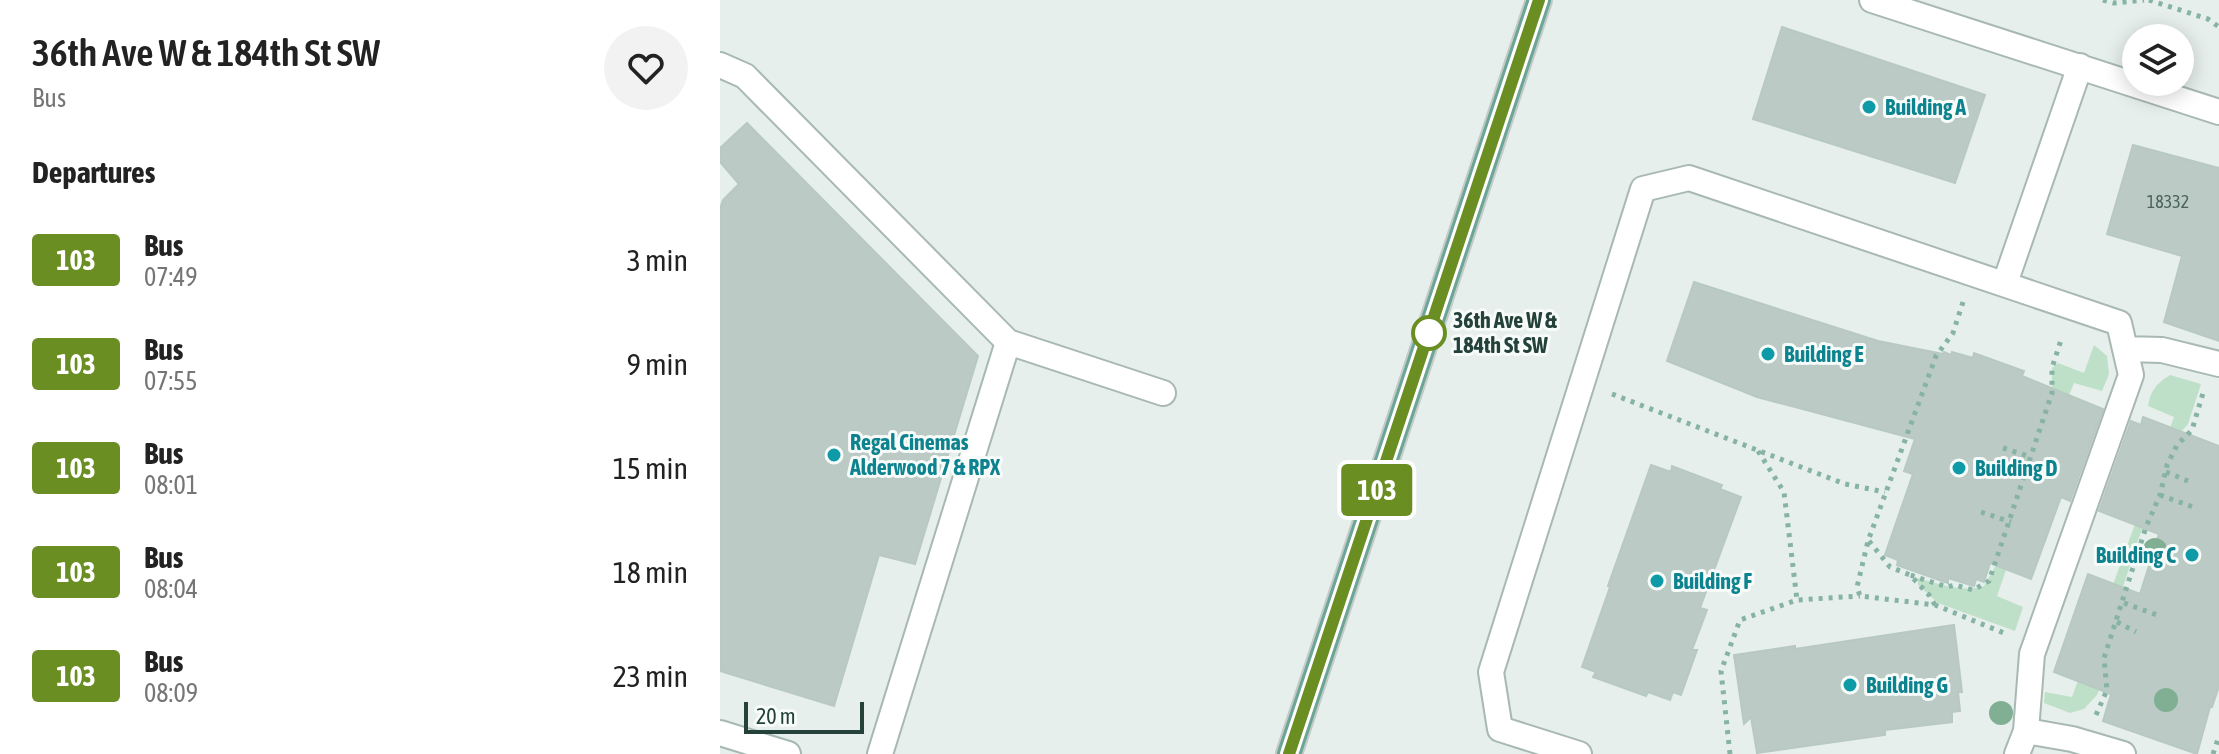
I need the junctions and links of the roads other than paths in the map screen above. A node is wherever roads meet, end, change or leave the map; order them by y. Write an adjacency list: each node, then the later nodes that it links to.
1 (1539, 0): 15 (main road)
2 (1872, 0): 4 (street)
3 (720, 65): 7 (street)
4 (2080, 66): 5 (street); 6 (street)
5 (2219, 112)
6 (2005, 283): 8 (street); 16 (street)
7 (1008, 342): 10 (street); 14 (street)
8 (2125, 349): 9 (street); 12 (street)
9 (2218, 363)
10 (1163, 393)
11 (720, 733): 13 (street)
12 (2022, 743): 17 (street)
13 (788, 754)
14 (880, 754)
15 (1289, 754)
16 (1579, 754)
17 (2123, 754)

